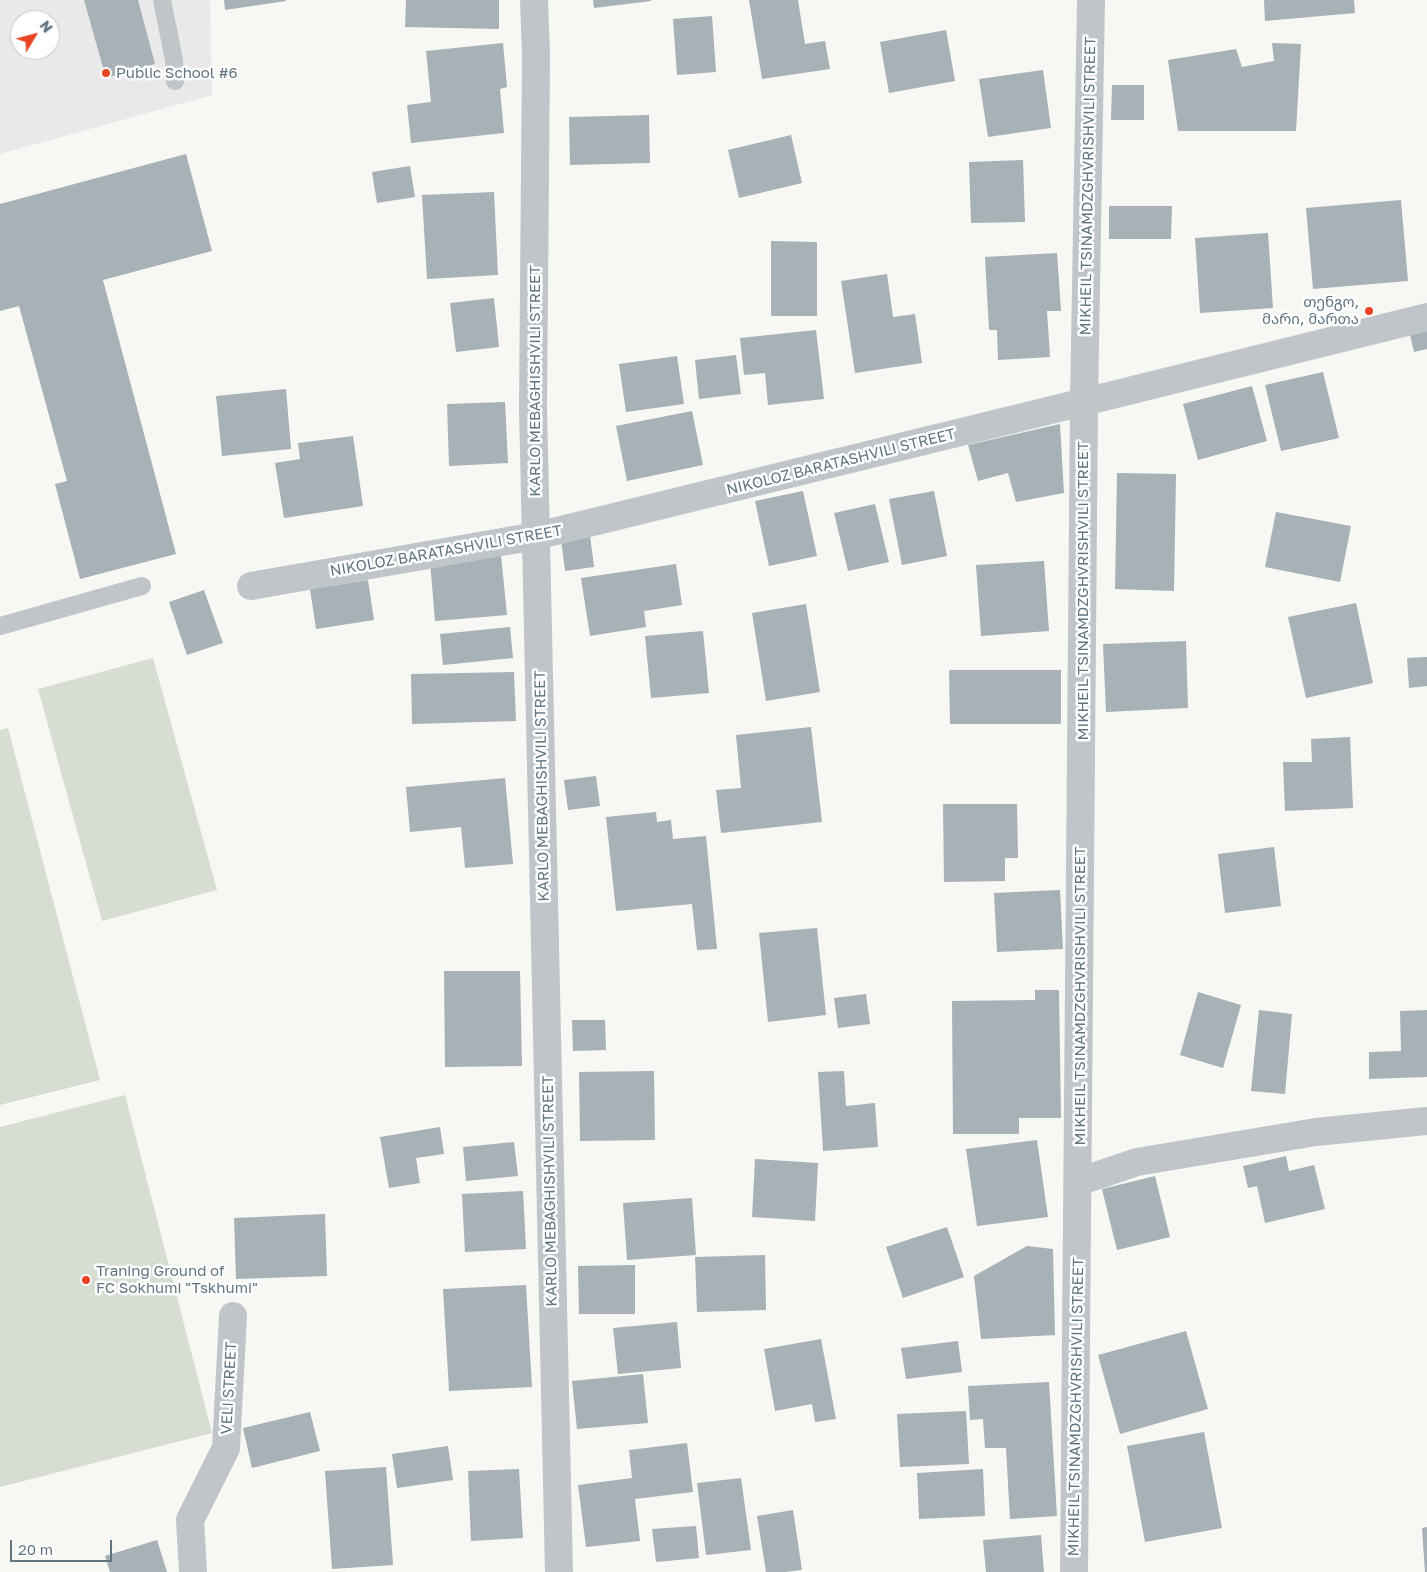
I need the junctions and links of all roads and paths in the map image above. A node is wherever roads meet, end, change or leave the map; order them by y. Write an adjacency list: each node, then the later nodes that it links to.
1 (162, 0): 4 (lane)
2 (534, 0): 7 (street, KARLO MEBAGHISHVILI STREET)
3 (1091, 0): 6 (street, MIKHEIL TSINAMDZGHVRISHVILI STREET)
4 (175, 81)
5 (1427, 317): 6 (street, NIKOLOZ BARATASHVILI STREET)
6 (1084, 402): 7 (street, NIKOLOZ BARATASHVILI STREET); 12 (street, MIKHEIL TSINAMDZGHVRISHVILI STREET)
7 (536, 536): 9 (street, NIKOLOZ BARATASHVILI STREET); 15 (street, KARLO MEBAGHISHVILI STREET)
8 (142, 586): 10 (lane)
9 (251, 586)
10 (0, 626)
11 (1427, 1121): 12 (street)
12 (1078, 1182): 16 (street, MIKHEIL TSINAMDZGHVRISHVILI STREET)
13 (232, 1316): 14 (street, VELI STREET)
14 (193, 1572)
15 (559, 1572)
16 (1074, 1572)

